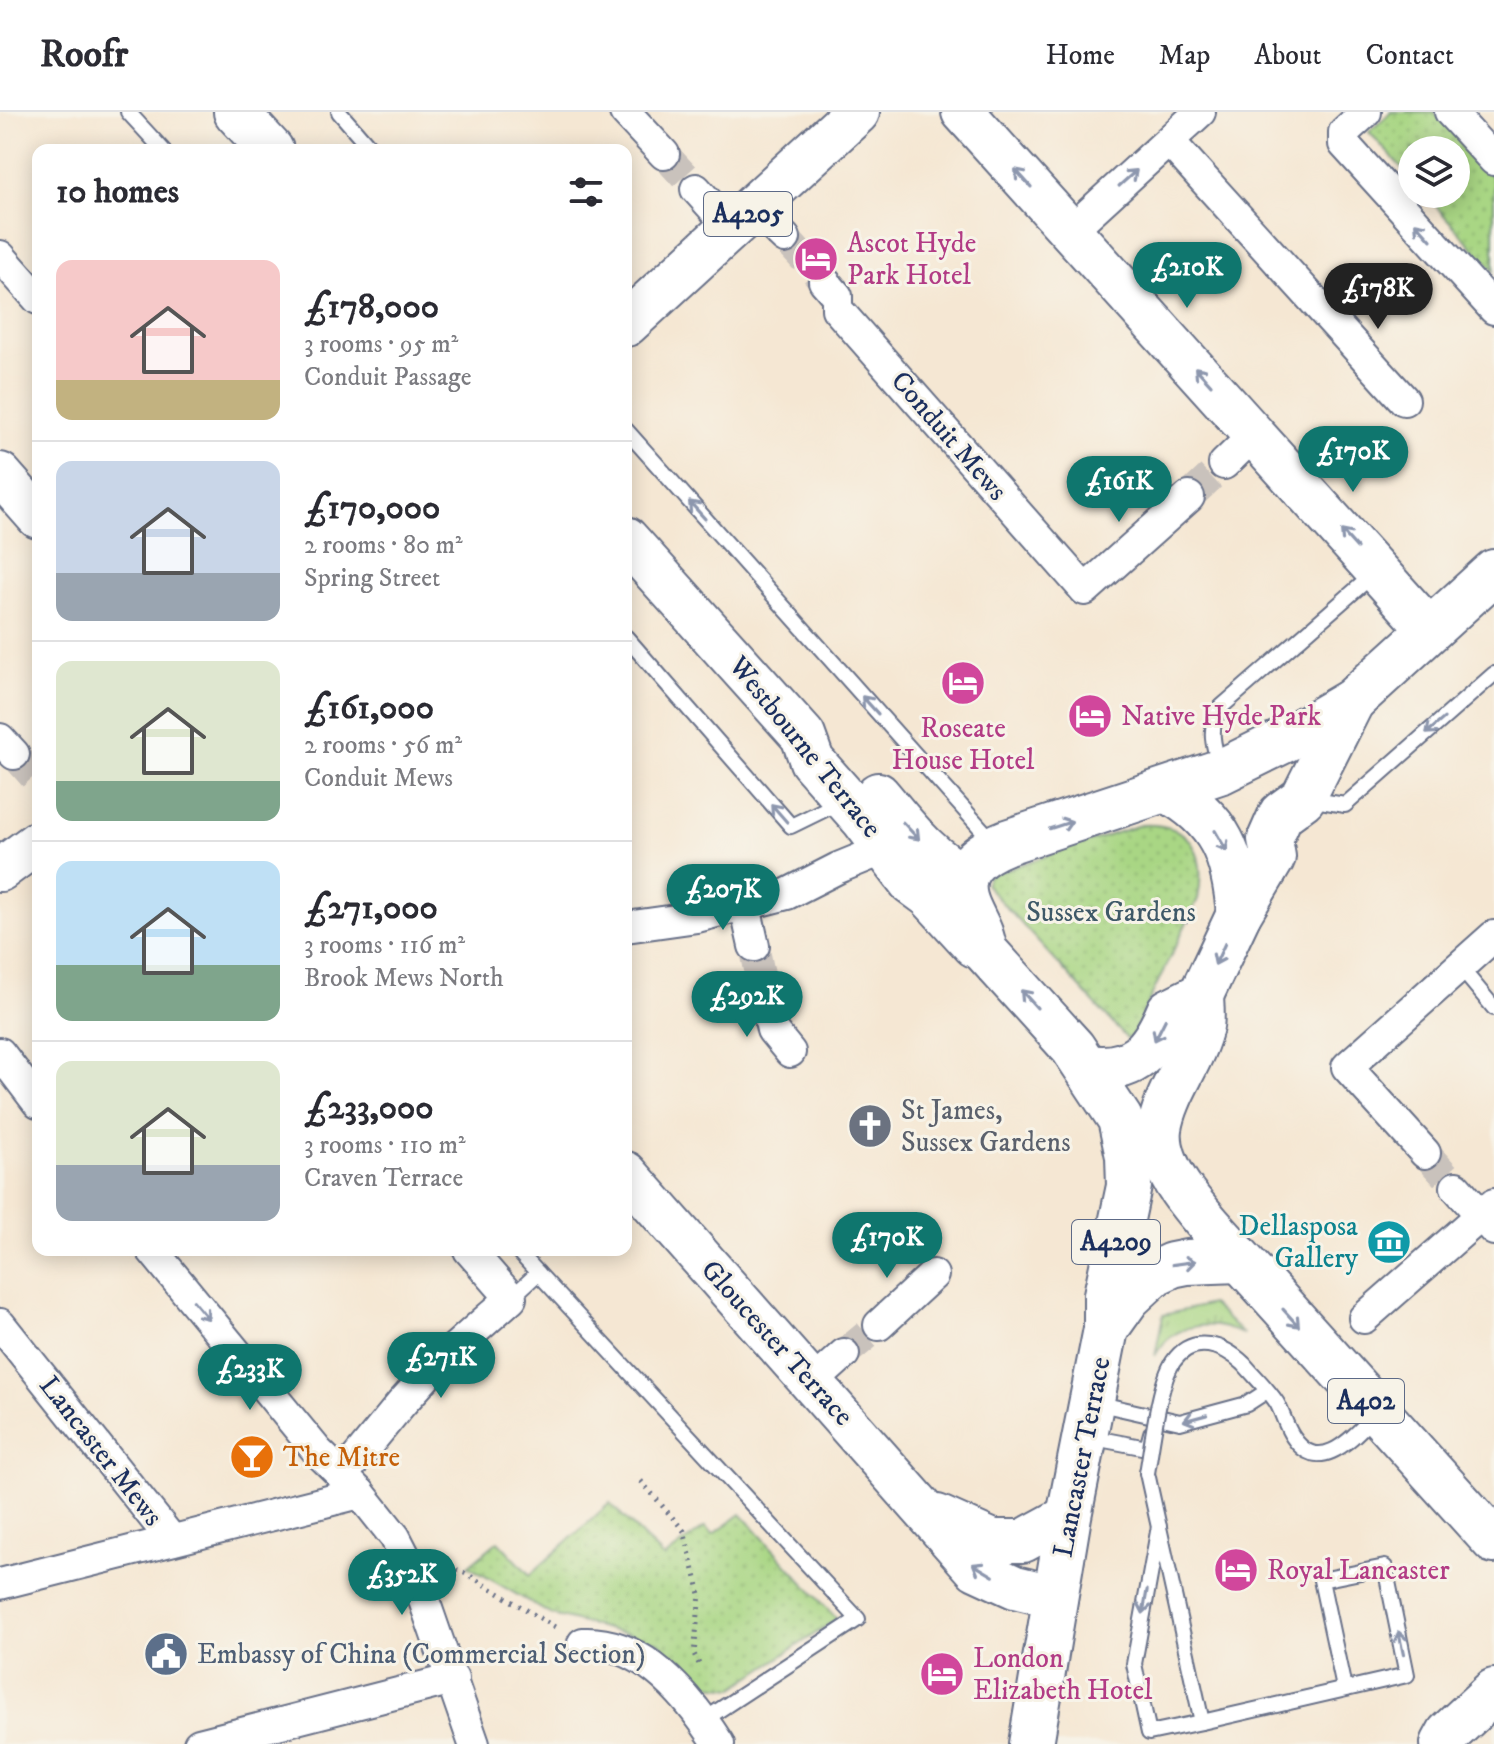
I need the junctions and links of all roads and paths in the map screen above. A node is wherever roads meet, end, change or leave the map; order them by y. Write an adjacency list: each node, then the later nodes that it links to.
1 (128, 112): 11 (lane)
2 (236, 112): 12 (main road)
3 (339, 112): 13 (lane)
4 (625, 112): 14 (street)
5 (857, 112): 17 (main road, A4205)
6 (963, 112): 18 (street, one-way to 6)
7 (1200, 112): 10 (street)
8 (1366, 112): 23 (street, one-way to 8)
9 (1450, 112): 15 (street)
10 (1169, 141): 18 (street, one-way to 10); 25 (street)
11 (157, 144)
12 (265, 144)
13 (367, 144)
14 (664, 154)
15 (1494, 160)
16 (696, 189): 17 (street)
17 (743, 218): 19 (street); 24 (main road, A4205)
18 (1071, 230): 26 (street, one-way to 18)
19 (785, 238)
20 (0, 256): 22 (street)
21 (824, 281): 30 (street, Conduit Mews)
22 (32, 292)
23 (1494, 309)
24 (632, 319)
25 (1404, 400)
26 (1255, 434): 28 (street); 33 (street, one-way to 26)
27 (632, 437): 45 (lane, one-way to 27)
28 (1224, 464)
29 (0, 474): 31 (street)
30 (1189, 497)
31 (32, 510)
32 (632, 545): 39 (main road, Westbourne Terrace)
33 (1377, 571): 35 (street); 40 (lane)
34 (1494, 572): 35 (main road, A4209)
35 (1430, 630): 38 (main road, A4209)
36 (632, 644): 43 (lane, one-way to 36)
37 (1494, 674): 42 (lane, one-way to 42)
38 (1352, 701): 40 (main road, A4209); 42 (main road, A4209)
39 (822, 744): 43 (main road, Westbourne Terrace); 48 (main road, Westbourne Terrace, one-way to 48)
40 (1222, 771): 41 (main road, A4209)
41 (1167, 790): 45 (main road, A4209, one-way to 41); 50 (main road, one-way to 50)
42 (1303, 798): 50 (main road, A4209)
43 (846, 799): 46 (main road, Westbourne Terrace)
44 (32, 846): 47 (street)
45 (997, 846): 48 (main road, A4209)
46 (887, 848): 49 (street); 56 (main road, Westbourne Terrace)
47 (0, 870)
48 (965, 876): 56 (main road, A4209)
49 (745, 906): 53 (street); 55 (street)
50 (1239, 914): 58 (main road, A4209, one-way to 58)
51 (1179, 918): 52 (path)
52 (1193, 924)
53 (632, 927)
54 (1494, 936): 57 (street)
55 (754, 946)
56 (984, 950): 63 (main road, A4209, one-way to 56)
57 (1460, 967): 60 (lane); 65 (street)
58 (1201, 995): 63 (main road, one-way to 63); 72 (main road, A4209)
59 (765, 997): 61 (street)
60 (1494, 1008)
61 (790, 1052)
62 (0, 1053): 64 (street)
63 (1088, 1067): 79 (main road, A4209)
64 (32, 1095)
65 (1425, 1153)
66 (632, 1180): 81 (street, Gloucester Terrace)
67 (1456, 1187): 68 (street)
68 (1490, 1216): 76 (street)
69 (157, 1256): 87 (street, one-way to 87)
70 (474, 1256): 75 (street)
71 (522, 1256): 73 (lane)
72 (1239, 1260): 79 (main road, Lancaster Terrace, one-way to 72); 83 (main road, A402, one-way to 83)
73 (538, 1273): 75 (lane); 101 (lane)
74 (933, 1275): 78 (street)
75 (511, 1298): 87 (street)
76 (1364, 1318)
77 (0, 1324): 91 (street, Lancaster Mews)
78 (879, 1325)
79 (1106, 1329): 85 (main road, Lancaster Terrace)
80 (844, 1354): 81 (street)
81 (812, 1383): 88 (street, Gloucester Terrace)
82 (1267, 1391): 83 (lane); 84 (lane, one-way to 84); 90 (lane, bridge)
83 (1378, 1413): 92 (main road, A402)
84 (1154, 1417): 85 (lane); 85 (lane)
85 (1087, 1419): 89 (main road, Lancaster Terrace)
86 (641, 1481): 101 (path)
87 (351, 1485): 91 (street, Lancaster Mews); 97 (street)
88 (928, 1512): 89 (street, Gloucester Terrace); 95 (street, Gloucester Terrace, one-way to 88)
89 (1069, 1516): 95 (main road, Lancaster Terrace)
90 (1159, 1526): 100 (lane); 100 (lane, one-way to 100)
91 (172, 1540): 94 (street, Lancaster Mews)
92 (1494, 1541)
93 (467, 1574): 96 (path)
94 (0, 1584)
95 (1056, 1597): 104 (main road, Lancaster Terrace)
96 (583, 1643): 101 (street)
97 (453, 1679): 102 (street); 103 (street)
98 (1340, 1689): 98 (lane, one-way to 98); 100 (lane)
99 (1494, 1691): 105 (main road)
100 (1202, 1722)
101 (715, 1724)
102 (199, 1744)
103 (474, 1744)
104 (1031, 1744)
105 (1443, 1744)

